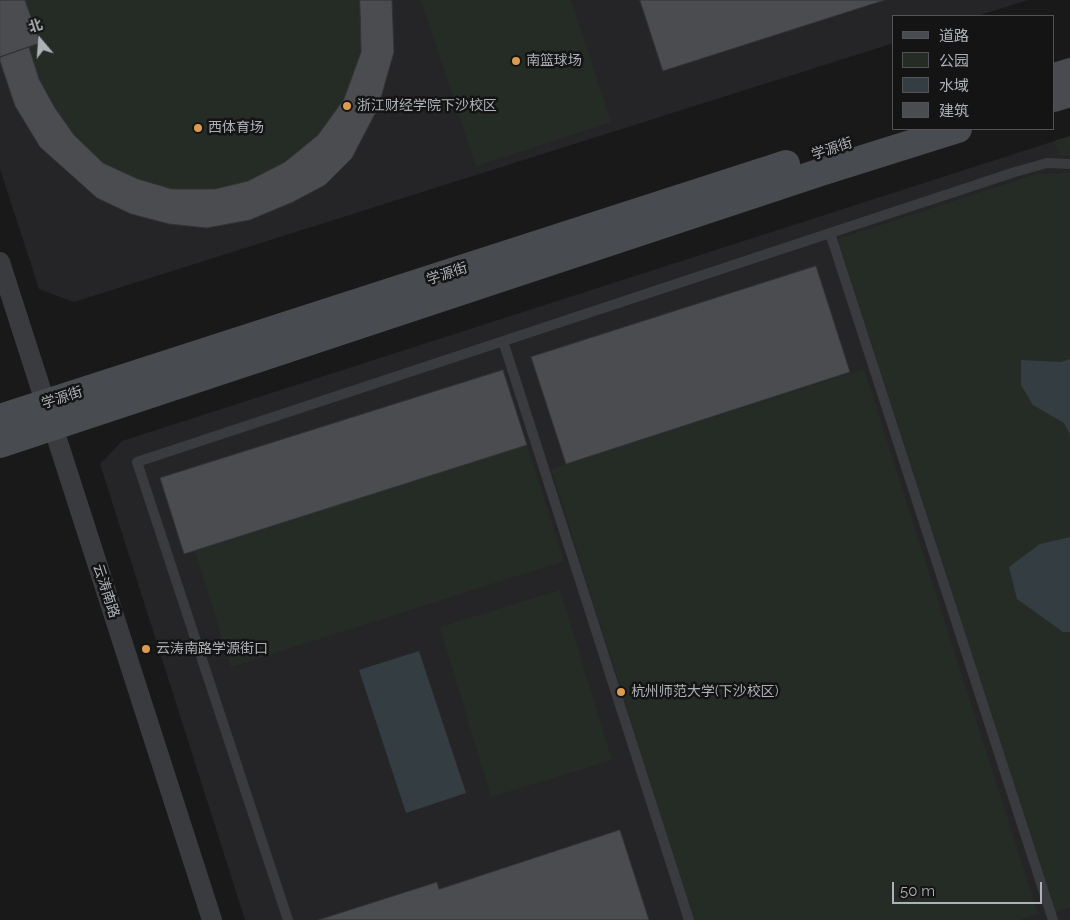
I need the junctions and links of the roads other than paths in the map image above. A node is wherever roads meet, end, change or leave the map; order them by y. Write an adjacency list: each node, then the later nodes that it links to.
1 (1070, 72): 2 (main road)
2 (1055, 77)
3 (1070, 93): 4 (main road)
4 (1055, 98)
5 (892, 130): 11 (main road, 学源街)
6 (955, 130): 11 (main road)
7 (1070, 164): 8 (lane)
8 (830, 233): 10 (lane); 17 (lane)
9 (0, 262): 11 (street, 云涛南路)
10 (503, 341): 15 (lane); 16 (lane)
11 (50, 416): 12 (main road, 学源街); 13 (main road); 14 (street, 云涛南路)
12 (0, 418)
13 (0, 444)
14 (212, 920)
15 (288, 920)
16 (689, 920)
17 (1053, 920)

